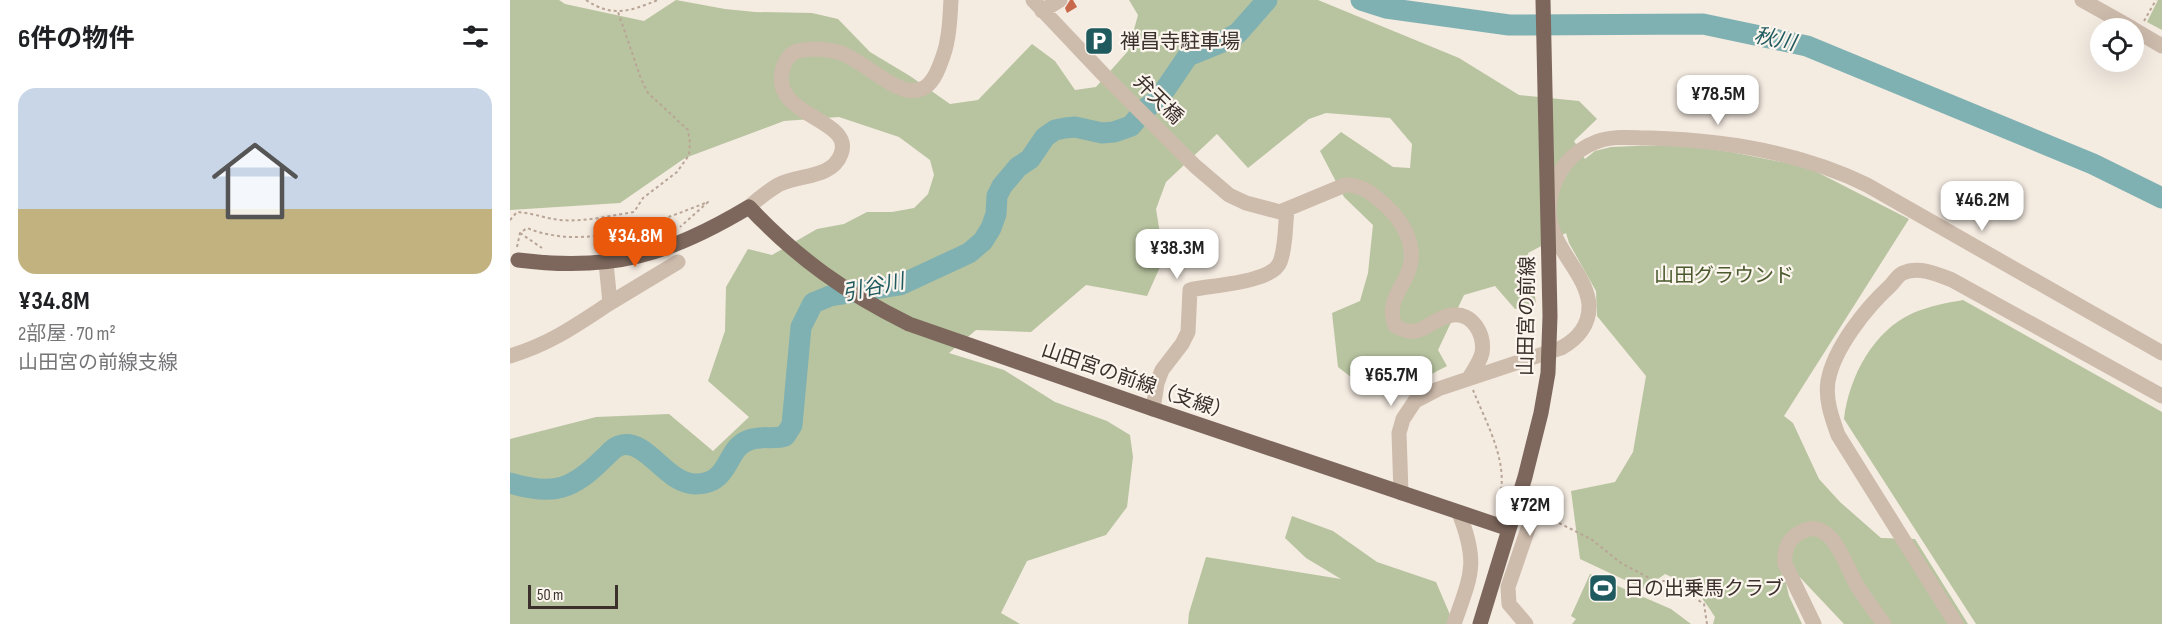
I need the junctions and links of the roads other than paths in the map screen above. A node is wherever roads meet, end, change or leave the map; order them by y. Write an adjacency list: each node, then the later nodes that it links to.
1 (951, 0): 9 (street)
2 (1060, 0): 5 (street)
3 (1543, 0): 22 (main road, 山田宮の前線)
4 (2082, 0): 6 (street)
5 (1037, 5): 10 (street, 弁天橋)
6 (2118, 18)
7 (2144, 33): 8 (street)
8 (2162, 46)
9 (749, 207): 13 (main road); 19 (main road, 山田宮の前線（支線）)
10 (1287, 210): 17 (street); 19 (street)
11 (517, 258): 13 (main road)
12 (678, 262): 14 (street)
13 (606, 263): 14 (street)
14 (609, 303): 16 (street)
15 (2162, 353): 17 (street)
16 (510, 356)
17 (1469, 378): 20 (street)
18 (2162, 396): 28 (street)
19 (1153, 409): 20 (main road, 山田宮の前線（支線）)
20 (1401, 493): 21 (main road, 山田宮の前線（支線）)
21 (1459, 513): 22 (main road, 山田宮の前線（支線）); 23 (street)
22 (1511, 522): 24 (main road, 山田宮の前線); 25 (street)
23 (1454, 624)
24 (1480, 624)
25 (1526, 624)
26 (1814, 624): 27 (street)
27 (1884, 624)
28 (1956, 624)

